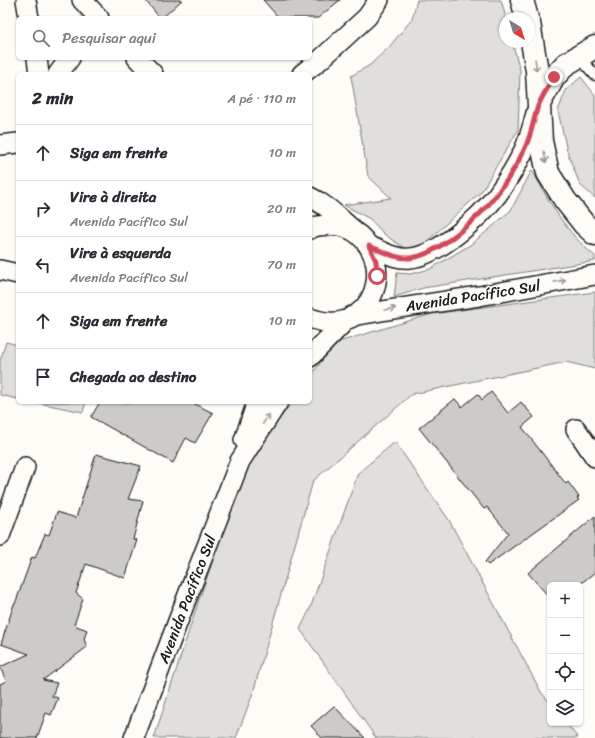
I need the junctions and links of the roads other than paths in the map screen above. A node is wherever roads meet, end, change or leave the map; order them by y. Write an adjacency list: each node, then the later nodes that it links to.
1 (26, 0): 6 (street)
2 (82, 0): 7 (street)
3 (379, 0): 14 (street)
4 (522, 0): 5 (main road)
5 (525, 12)
6 (29, 16)
7 (97, 16)
8 (533, 48): 16 (main road, one-way to 16)
9 (587, 51): 15 (lane); 16 (main road)
10 (37, 60): 12 (street)
11 (68, 60): 13 (street)
12 (39, 72)
13 (60, 72)
14 (305, 72)
15 (595, 75)
16 (539, 104): 21 (main road, one-way to 21); 22 (street)
17 (16, 143): 18 (street)
18 (0, 145)
19 (312, 198): 22 (street)
20 (312, 228): 22 (street)
21 (595, 234)
22 (364, 240): 26 (street)
23 (0, 270): 24 (street)
24 (16, 274)
25 (595, 275): 26 (street, Avenida Pacífico Sul, one-way to 25)
26 (349, 318): 27 (street, Avenida Pacífico Sul); 28 (street)
27 (312, 319)
28 (312, 355)
29 (256, 404): 33 (street, Avenida Pacífico Sul)
30 (277, 404): 33 (street, Avenida Pacífico Sul, one-way to 30)
31 (576, 429): 32 (street)
32 (595, 458)
33 (240, 461): 36 (street, Avenida Pacífico Sul)
34 (24, 468): 35 (street)
35 (0, 536)
36 (134, 738)

